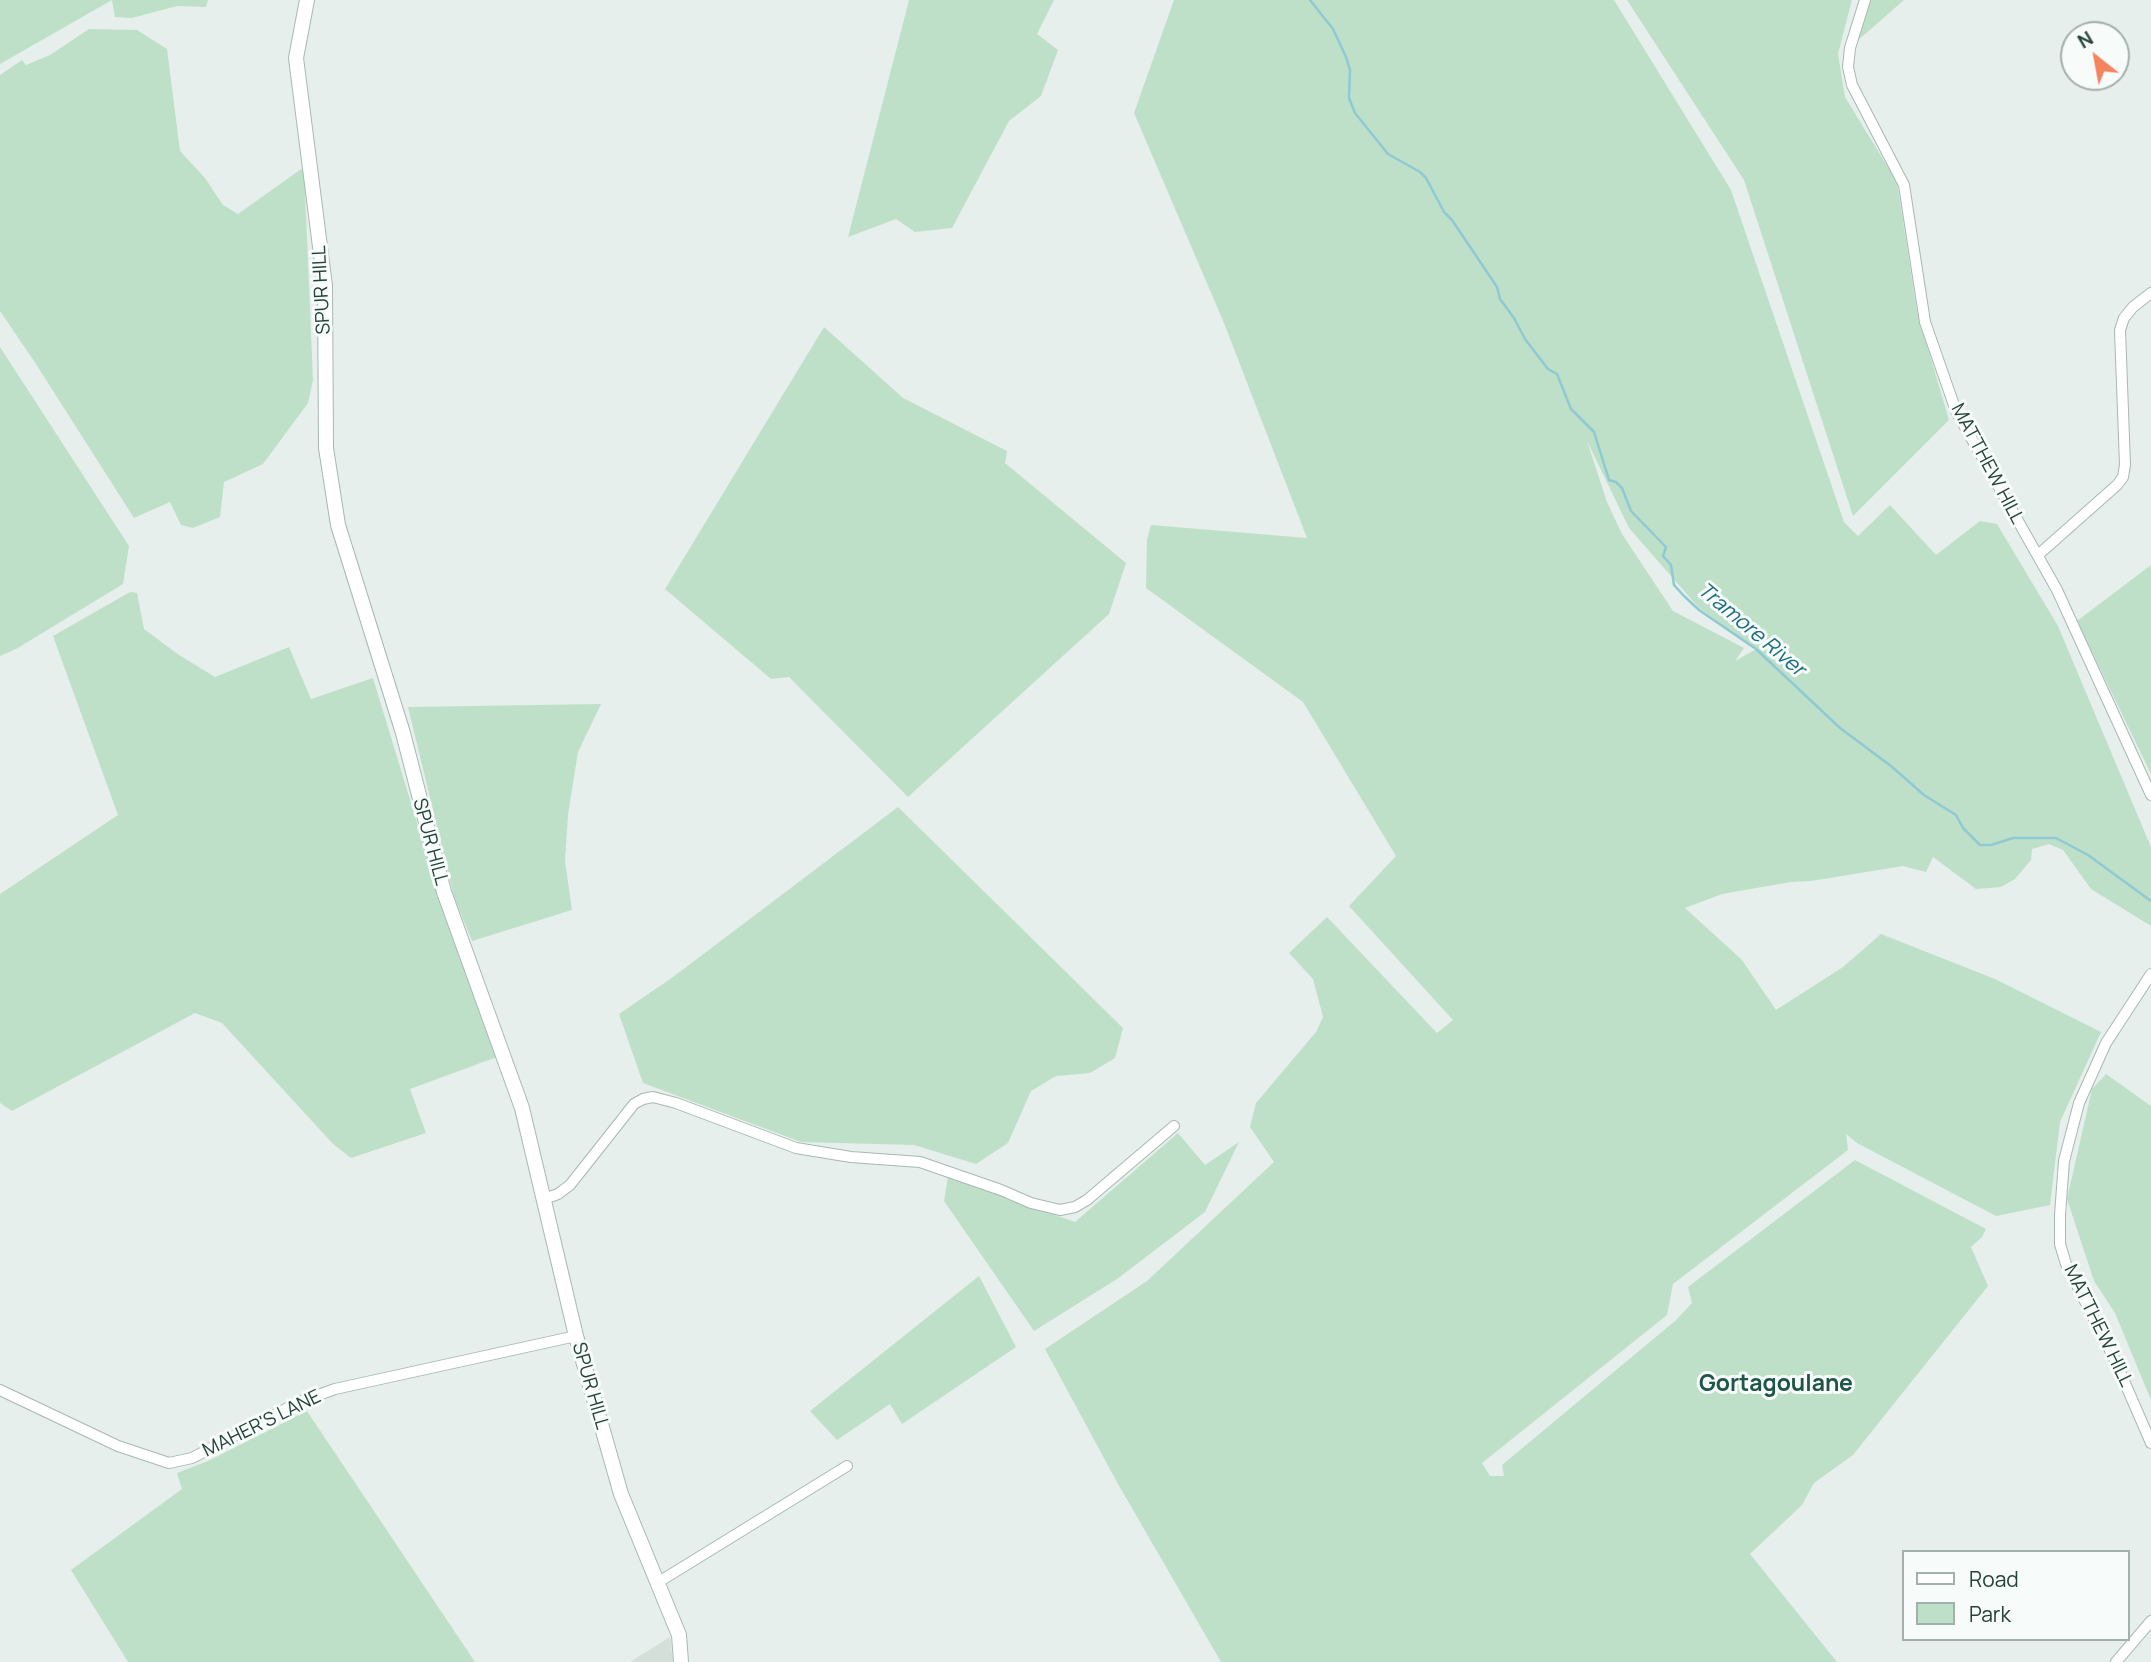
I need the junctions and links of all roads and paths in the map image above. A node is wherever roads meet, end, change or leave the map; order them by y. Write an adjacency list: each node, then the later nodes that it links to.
1 (307, 0): 8 (street, SPUR HILL)
2 (1865, 0): 4 (street, MATTHEW HILL)
3 (2151, 293): 4 (street)
4 (2038, 555): 5 (street, MATTHEW HILL)
5 (2151, 794)
6 (2151, 974): 11 (street, MATTHEW HILL)
7 (1174, 1126): 8 (street)
8 (544, 1199): 9 (street, SPUR HILL)
9 (576, 1336): 10 (street, MAHER'S LANE); 13 (street, SPUR HILL)
10 (0, 1390)
11 (2151, 1443)
12 (847, 1466): 13 (street)
13 (657, 1583): 15 (street, SPUR HILL)
14 (2151, 1621): 16 (street)
15 (681, 1662)
16 (2116, 1662)

